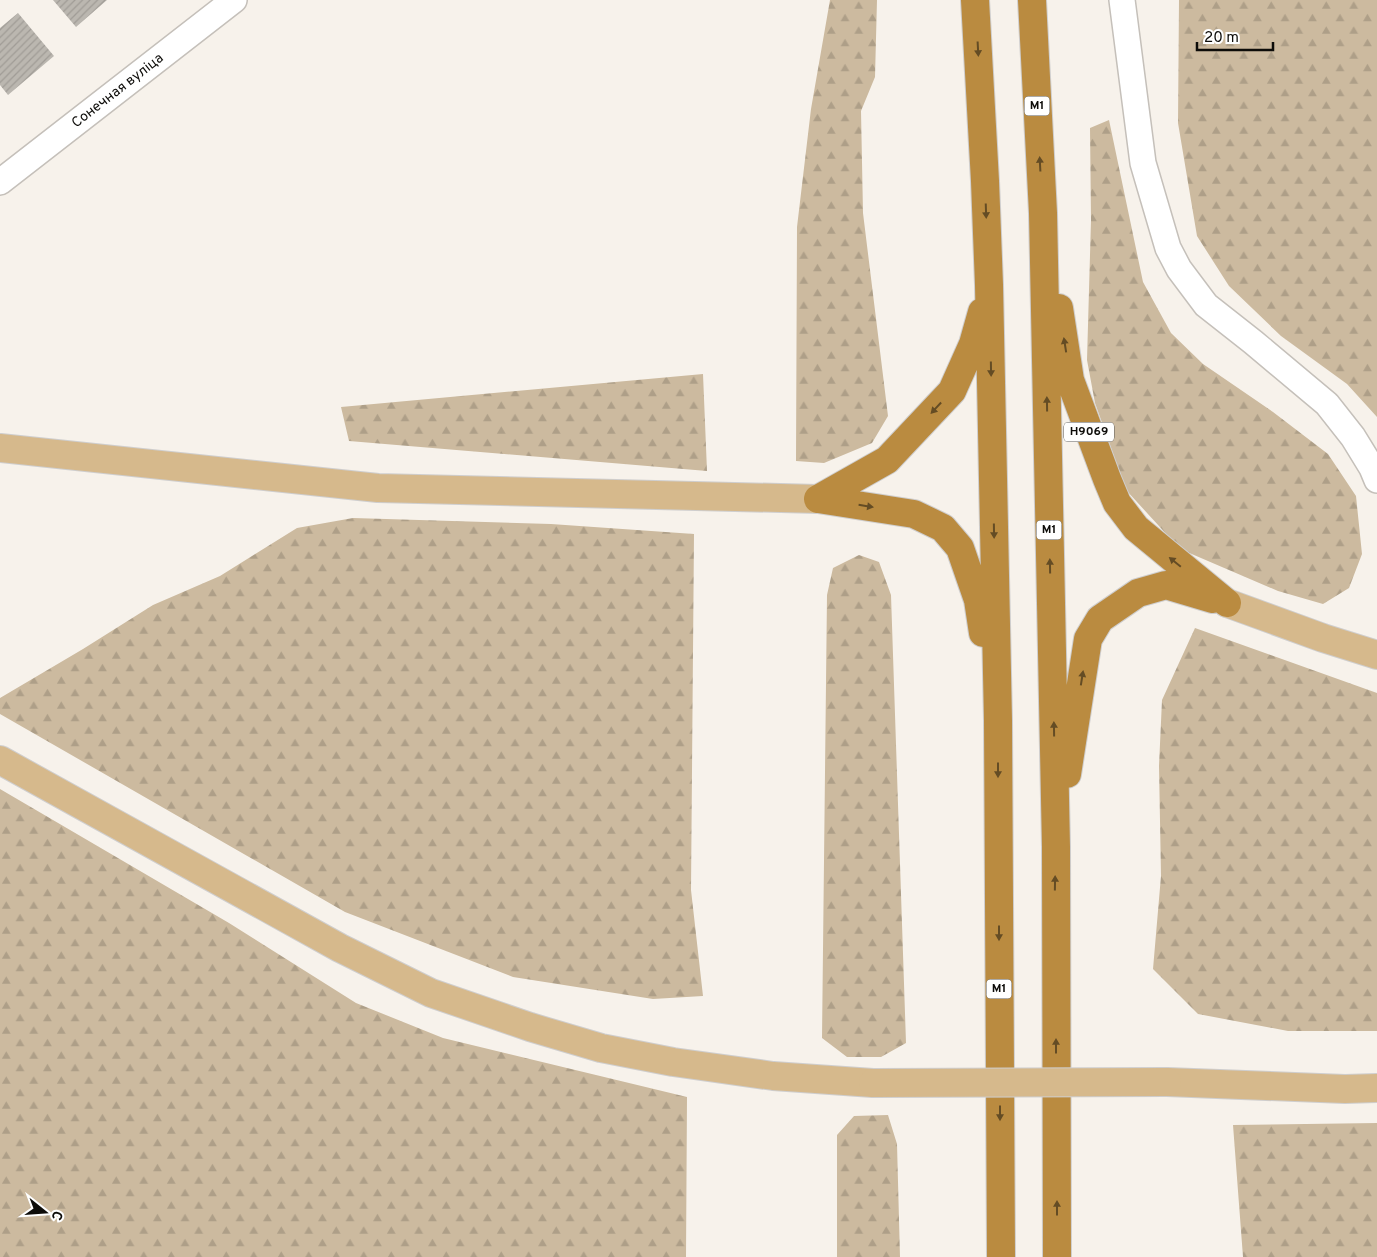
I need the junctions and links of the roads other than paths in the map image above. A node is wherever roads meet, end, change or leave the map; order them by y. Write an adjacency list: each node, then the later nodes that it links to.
1 (234, 0): 5 (street, Сонечная вуліца)
2 (975, 0): 7 (highway, М1, one-way to 7)
3 (1032, 0): 6 (highway, М1, one-way to 3)
4 (1122, 0): 9 (street)
5 (0, 182)
6 (1043, 213): 11 (highway, Н9069, one-way to 6); 15 (highway, М1, one-way to 6)
7 (989, 285): 10 (highway, one-way to 10); 13 (highway, М1, one-way to 13)
8 (0, 448): 10 (main road)
9 (1377, 480)
10 (818, 498): 13 (highway, one-way to 13)
11 (1227, 603): 12 (main road, Н9069); 15 (highway, Н9069, one-way to 11)
12 (1375, 649)
13 (998, 721): 17 (highway, М1, one-way to 17)
14 (0, 760): 16 (main road, bridge)
15 (1056, 847): 18 (highway, М1, one-way to 15)
16 (1377, 1088)
17 (1001, 1257)
18 (1057, 1257)

